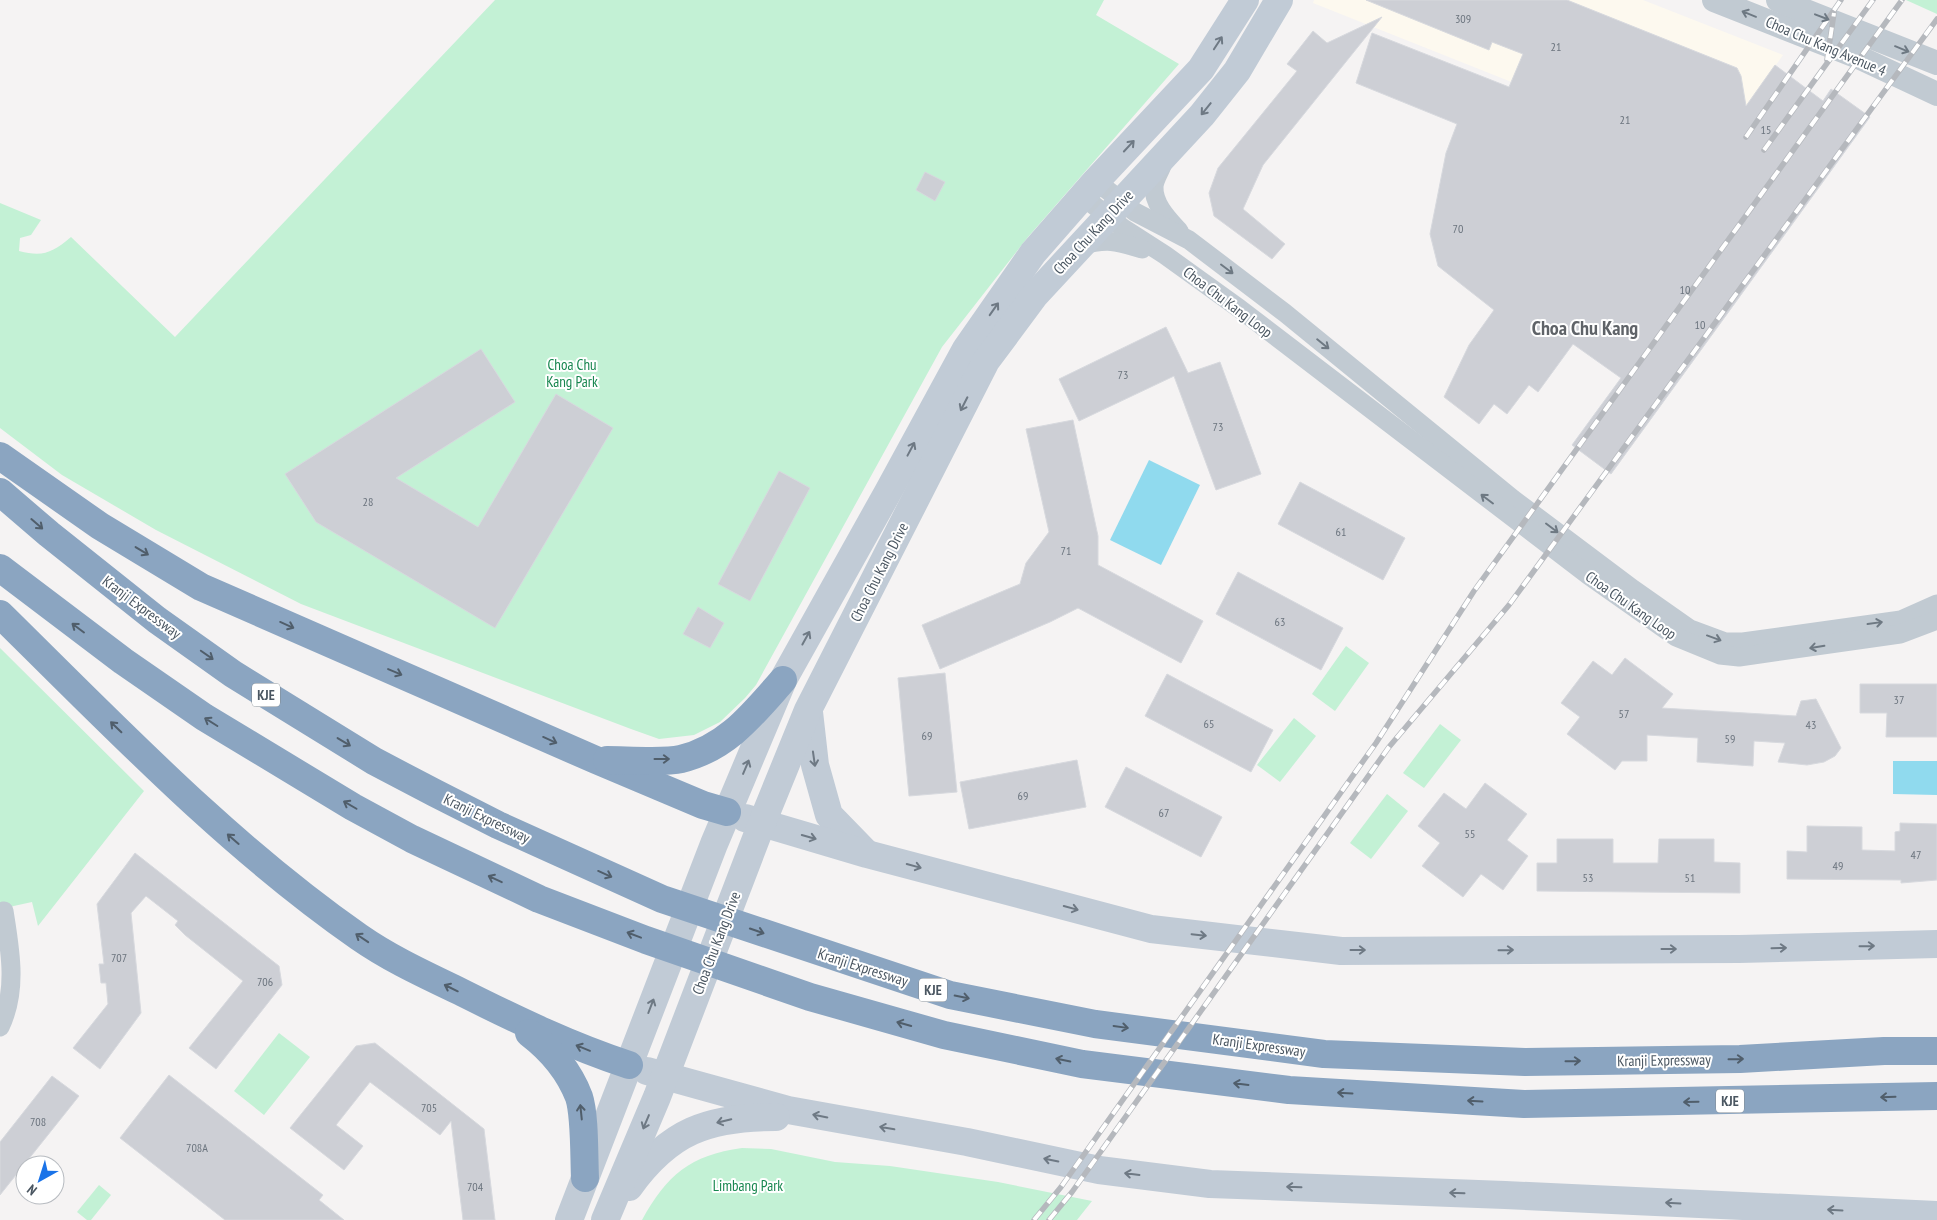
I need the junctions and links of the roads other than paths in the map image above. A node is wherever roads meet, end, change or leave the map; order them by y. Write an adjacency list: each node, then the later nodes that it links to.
1 (1244, 0): 6 (main road, Choa Chu Kang Drive, one-way to 1)
2 (1279, 0): 7 (main road, Choa Chu Kang Drive)
3 (1714, 0): 8 (street, Choa Chu Kang Avenue 4, one-way to 3)
4 (1778, 0): 5 (street, Choa Chu Kang Avenue 4, one-way to 5)
5 (1937, 63)
6 (1201, 69): 7 (main road); 10 (main road, Choa Chu Kang Drive, one-way to 6)
7 (1237, 71): 9 (main road, Choa Chu Kang Drive, one-way to 9)
8 (1937, 94)
9 (1169, 148): 11 (main road, Choa Chu Kang Drive); 12 (street)
10 (1089, 189): 11 (street, Choa Chu Kang Loop); 27 (main road, Choa Chu Kang Drive, one-way to 10)
11 (1114, 209): 12 (street, Choa Chu Kang Loop); 13 (main road, Choa Chu Kang Drive); 14 (street, Choa Chu Kang Loop)
12 (1188, 240): 15 (street, Choa Chu Kang Loop, one-way to 15)
13 (1079, 246): 14 (street); 28 (main road, Choa Chu Kang Drive, one-way to 28)
14 (1165, 255): 16 (street, Choa Chu Kang Loop)
15 (1385, 394): 16 (street); 20 (street, Choa Chu Kang Loop, one-way to 20)
16 (1372, 411): 24 (street, Choa Chu Kang Loop, one-way to 16)
17 (0, 456): 29 (highway, one-way to 29)
18 (0, 492): 37 (highway, Kranji Expressway / KJE, one-way to 37)
19 (0, 568): 40 (highway, KJE, one-way to 19)
20 (1655, 603): 24 (street); 25 (street, Choa Chu Kang Loop, one-way to 25)
21 (1937, 604): 25 (street, Choa Chu Kang Loop, one-way to 21)
22 (0, 614): 35 (highway, one-way to 22)
23 (1937, 620): 26 (street, Choa Chu Kang Loop, one-way to 26)
24 (1676, 637): 26 (street, Choa Chu Kang Loop)
25 (1763, 640): 26 (street)
26 (1780, 652)
27 (783, 680): 29 (highway, one-way to 27); 30 (main road, Choa Chu Kang Drive, one-way to 27)
28 (808, 710): 31 (main road, Choa Chu Kang Drive); 32 (main road, one-way to 32)
29 (596, 760): 30 (highway)
30 (727, 812): 31 (main road); 38 (main road, Choa Chu Kang Drive, one-way to 30)
31 (762, 823): 32 (main road, one-way to 32); 39 (main road, Choa Chu Kang Drive)
32 (867, 854): 34 (main road, one-way to 34)
33 (4, 911): 36 (street)
34 (1937, 944)
35 (495, 1009): 38 (highway, one-way to 35); 42 (highway, one-way to 35)
36 (0, 1027)
37 (1937, 1051)
38 (631, 1058): 39 (main road); 42 (main road, Choa Chu Kang Drive)
39 (668, 1069): 41 (main road); 45 (main road, Choa Chu Kang Drive, one-way to 45)
40 (1937, 1096)
41 (788, 1110): 43 (main road, one-way to 41); 45 (main road, one-way to 45)
42 (585, 1178): 44 (main road, Choa Chu Kang Drive)
43 (1928, 1216)
44 (569, 1220)
45 (606, 1220)

